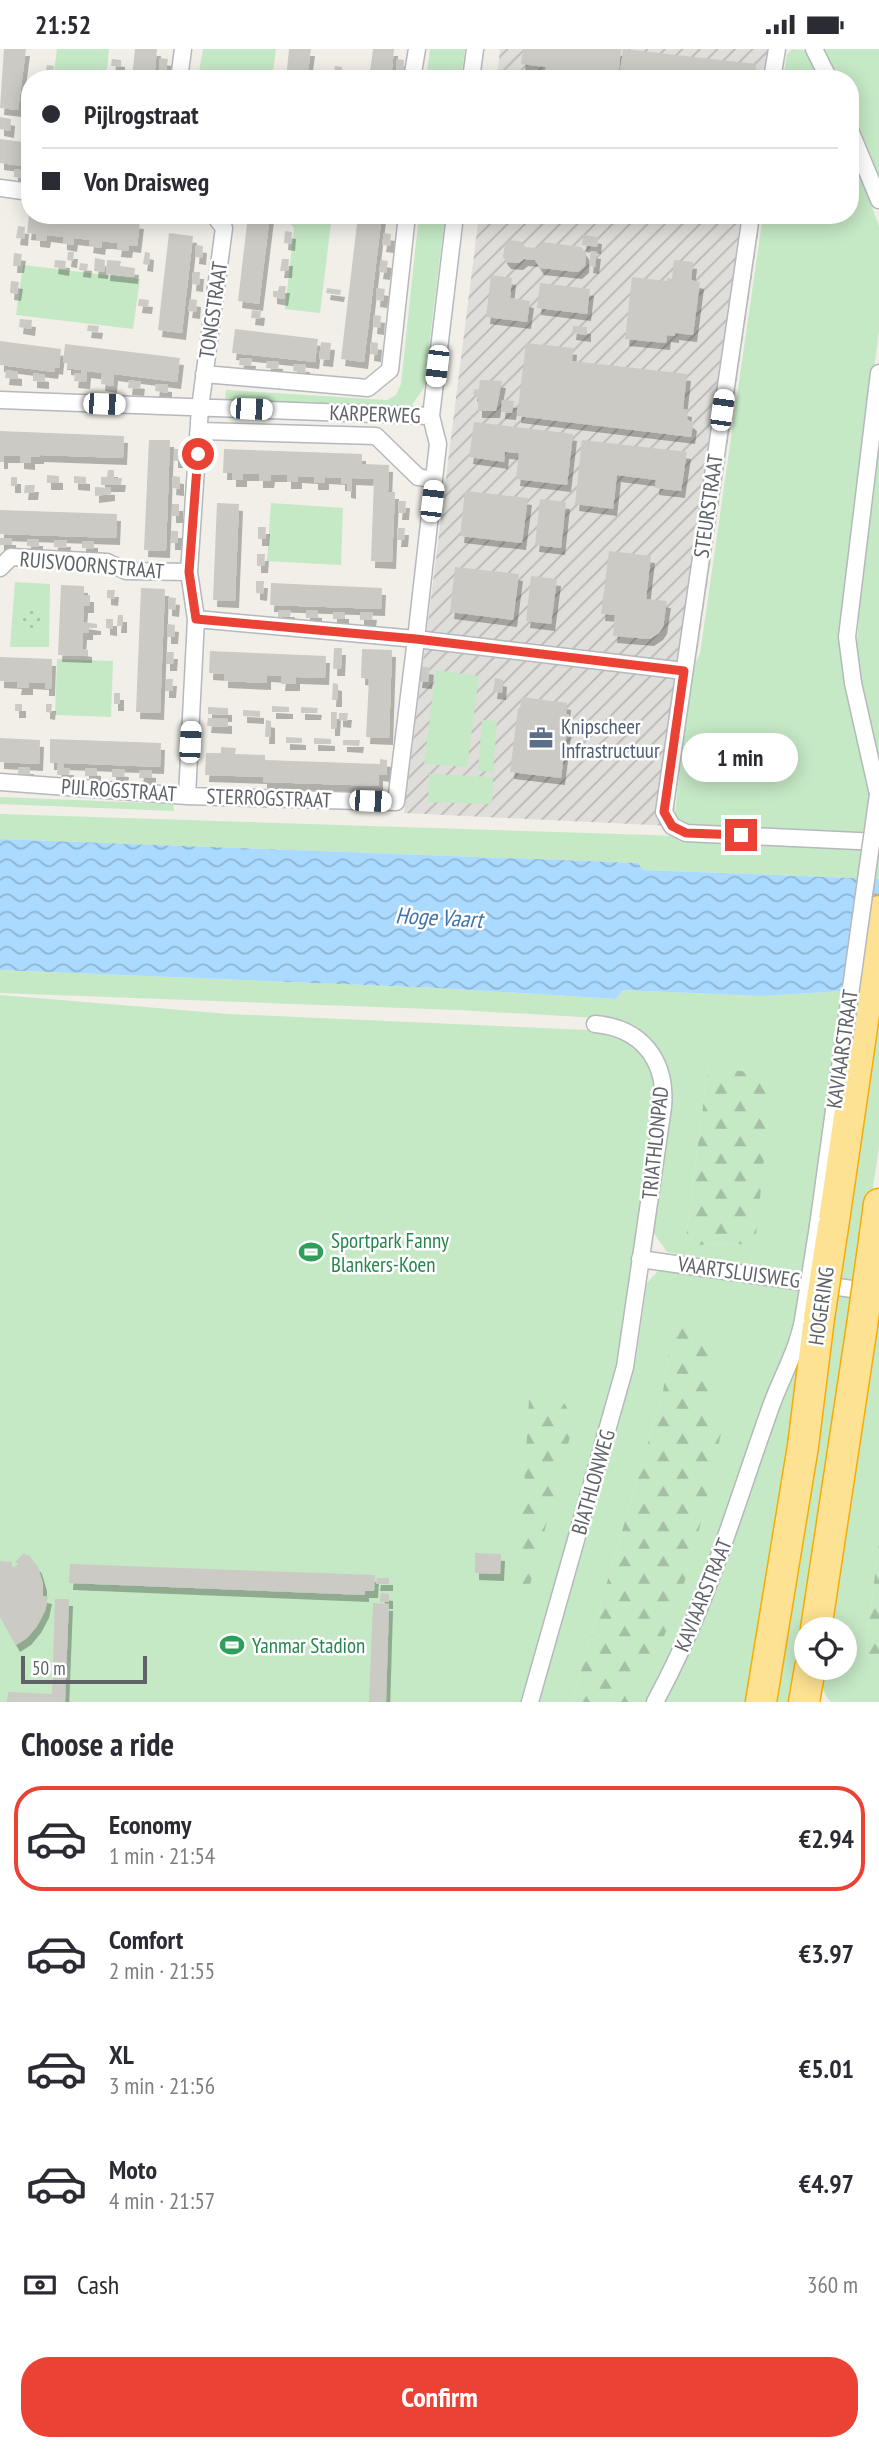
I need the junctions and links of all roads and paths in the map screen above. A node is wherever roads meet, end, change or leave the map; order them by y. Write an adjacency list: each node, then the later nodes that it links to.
1 (183, 49): 6 (street)
2 (417, 49): 7 (street)
3 (475, 49): 8 (street)
4 (777, 49): 9 (street)
5 (814, 49): 10 (street)
6 (180, 70)
7 (414, 70)
8 (472, 70)
9 (774, 70)
10 (824, 70)
11 (859, 152): 14 (street)
12 (0, 188): 13 (street)
13 (21, 191)
14 (879, 200)
15 (221, 224): 20 (street, TONGSTRAAT)
16 (406, 224): 20 (street)
17 (454, 224): 23 (street, KARPERWEG)
18 (750, 224): 30 (street, STEURSTRAAT)
19 (879, 373): 32 (street, KAVIAARSTRAAT)
20 (204, 374): 22 (street, TONGSTRAAT)
21 (0, 401): 22 (street, KARPERWEG)
22 (200, 408): 23 (street, KARPERWEG); 24 (street, PIJLROGSTRAAT)
23 (431, 416): 25 (street)
24 (200, 431): 25 (street); 27 (street, PIJLROGSTRAAT)
25 (434, 480): 29 (street)
26 (0, 568): 27 (street, RUISVOORNSTRAAT)
27 (189, 572): 28 (street, PIJLROGSTRAAT)
28 (196, 619): 29 (street); 33 (street, PIJLROGSTRAAT)
29 (416, 639): 30 (street); 33 (street, STERROGSTRAAT)
30 (684, 671): 34 (street, STEURSTRAAT)
31 (0, 782): 33 (street, PIJLROGSTRAAT)
32 (878, 794): 37 (street, KAVIAARSTRAAT, bridge)
33 (187, 796)
34 (879, 842)
35 (879, 911): 37 (highway, HOGERING)
36 (595, 1024): 39 (street, TRIATHLONPAD)
37 (852, 1039): 41 (highway, HOGERING, bridge)
38 (879, 1204): 42 (highway, HOGERING, bridge)
39 (640, 1259): 40 (street, VAARTSLUISWEG); 43 (street, BIATHLONWEG)
40 (879, 1293)
41 (811, 1316): 44 (street, KAVIAARSTRAAT); 45 (highway, HOGERING)
42 (818, 1617)
43 (530, 1702)
44 (654, 1702)
45 (761, 1702)

